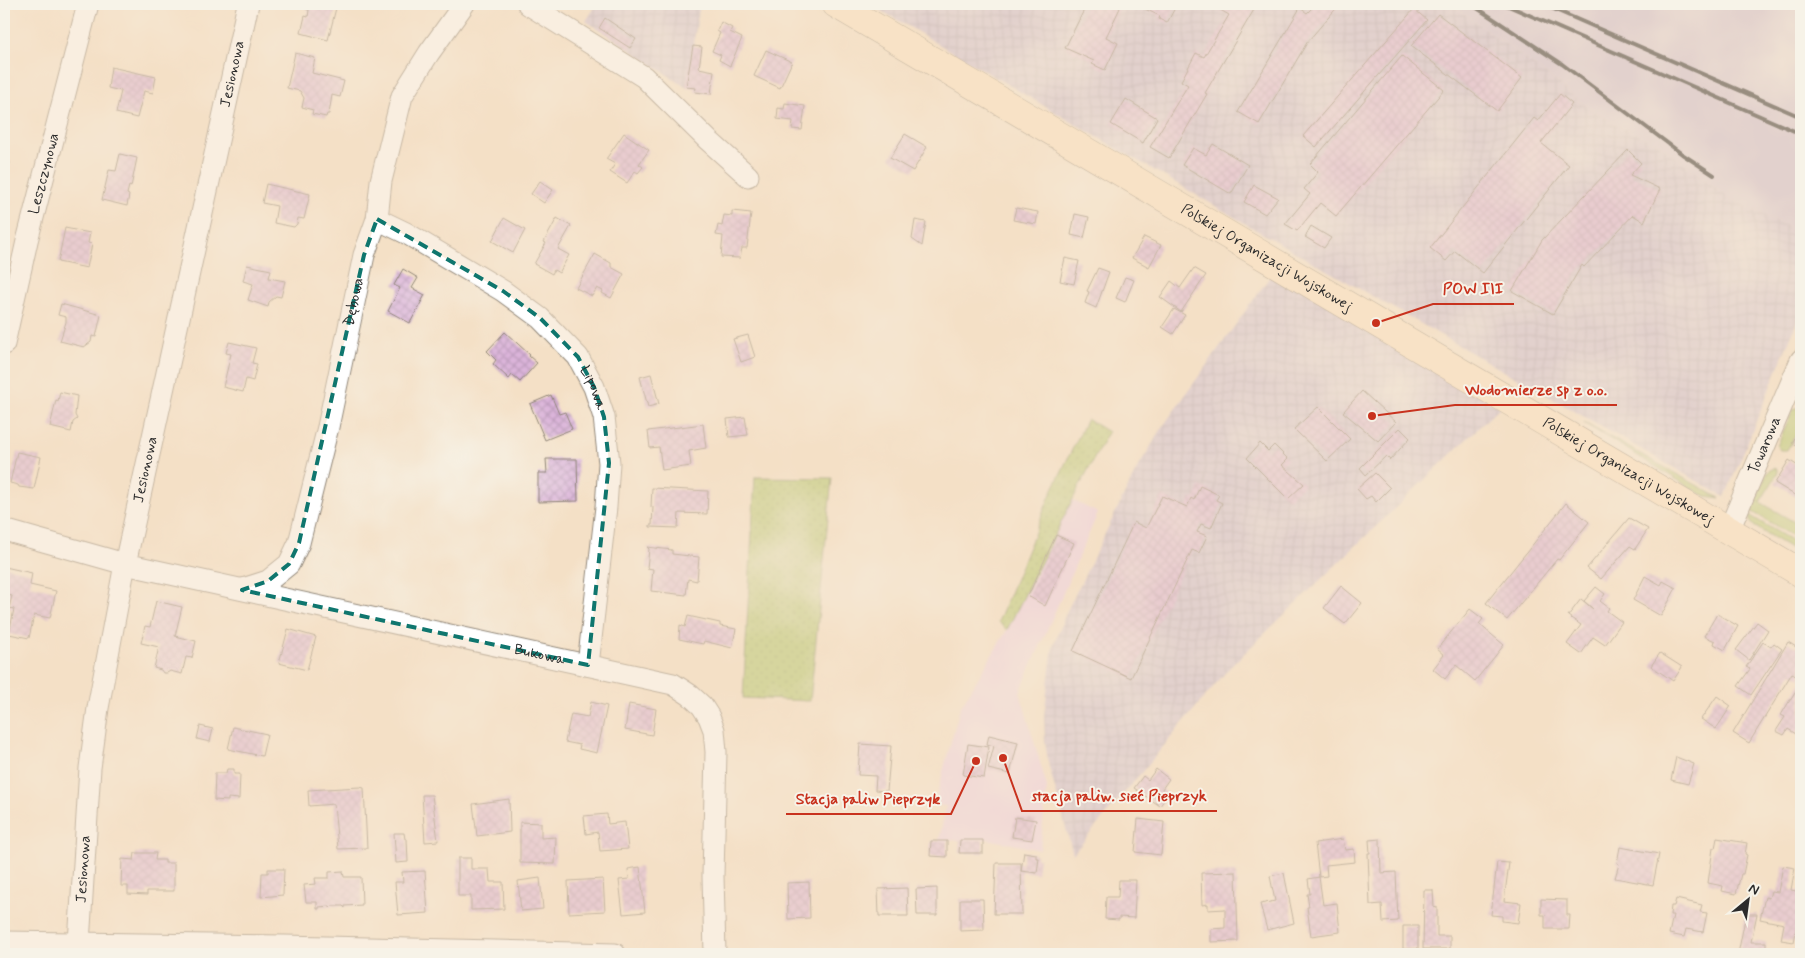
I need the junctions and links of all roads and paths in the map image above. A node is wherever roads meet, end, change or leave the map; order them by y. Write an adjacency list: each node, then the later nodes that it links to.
1 (88, 4): 8 (street, Leszczynowa)
2 (248, 4): 12 (street, Jesionowa)
3 (464, 4): 7 (street, Dębowa)
4 (528, 4): 6 (street)
5 (836, 4): 11 (main road, Polskiej Organizacji Wojskowej)
6 (748, 176)
7 (377, 219): 14 (street, Dębowa); 15 (street, Lipowa)
8 (4, 344)
9 (1801, 360): 11 (street, Towarowa)
10 (4, 530): 12 (street)
11 (1729, 530): 13 (main road, Polskiej Organizacji Wojskowej)
12 (126, 564): 14 (street, Bukowa); 17 (street, Jesionowa)
13 (1801, 573)
14 (242, 590): 15 (street, Bukowa)
15 (588, 665): 20 (street, Bukowa)
16 (4, 942): 17 (street)
17 (78, 943): 18 (street)
18 (548, 954): 19 (street)
19 (615, 954)
20 (714, 954)

